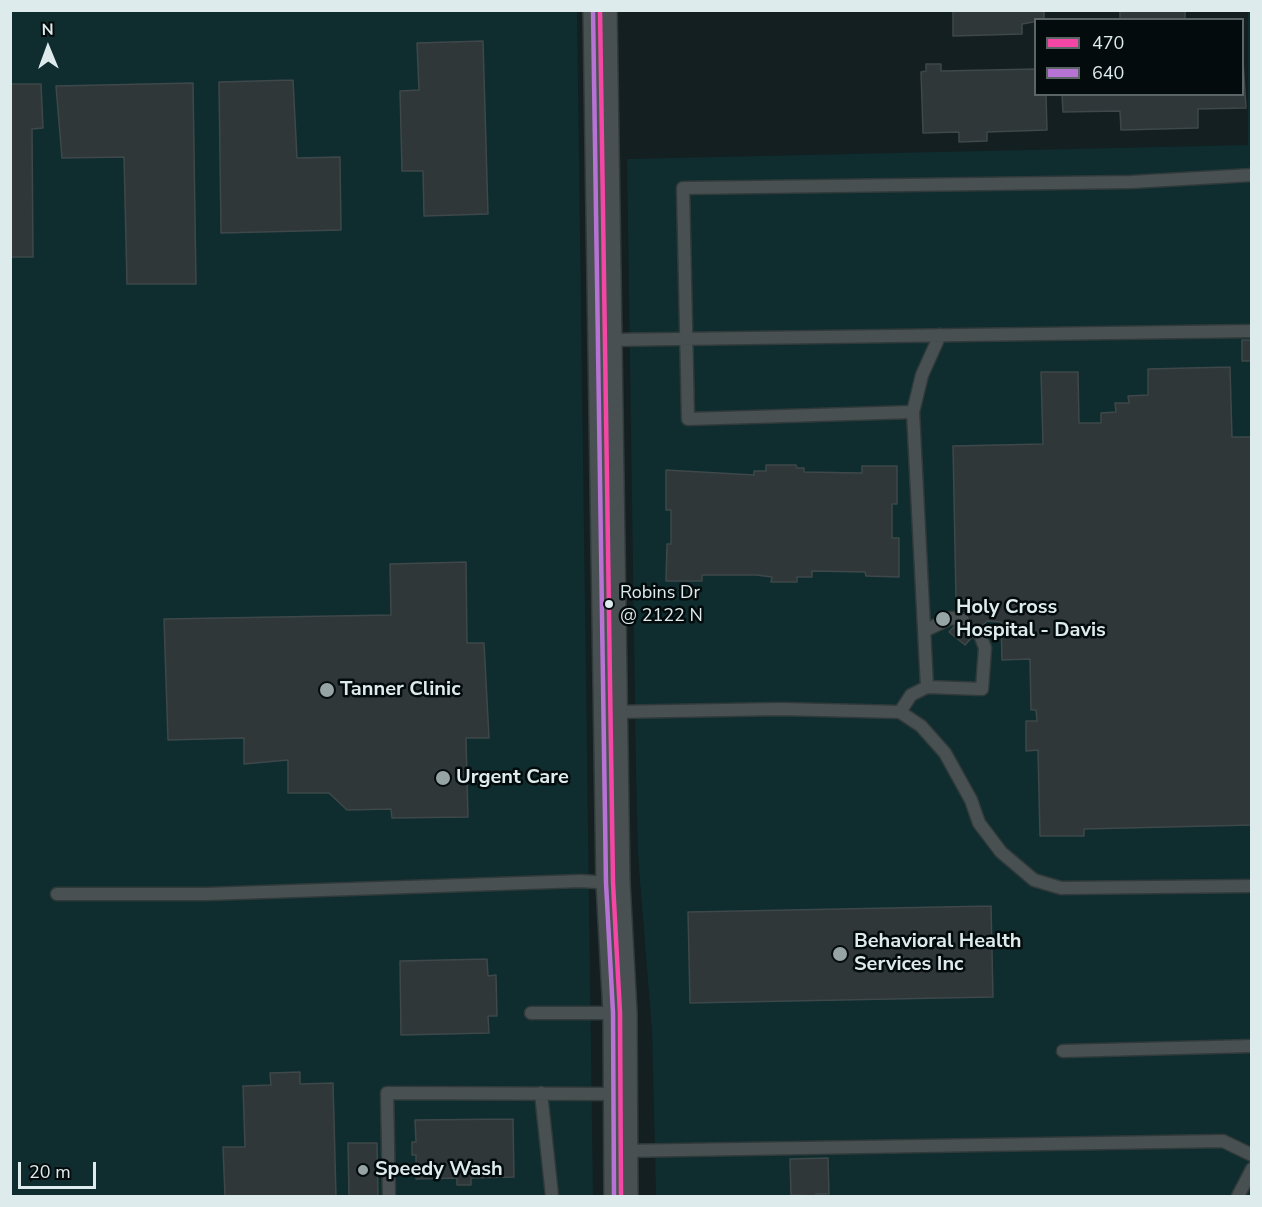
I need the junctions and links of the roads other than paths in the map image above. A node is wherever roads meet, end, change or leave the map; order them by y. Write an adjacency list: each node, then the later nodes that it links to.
1 (600, 10): 6 (street)
2 (1251, 175): 5 (lane)
3 (1251, 330): 4 (lane)
4 (940, 335): 5 (lane); 7 (lane)
5 (686, 339): 6 (lane); 7 (lane)
6 (605, 340): 12 (street)
7 (913, 412): 9 (lane)
8 (963, 620): 9 (lane)
9 (924, 631): 11 (lane)
10 (979, 632): 11 (lane)
11 (927, 687): 13 (lane)
12 (611, 712): 13 (lane); 14 (street)
13 (900, 712): 15 (lane)
14 (613, 883): 16 (lane); 18 (street)
15 (1251, 886)
16 (57, 894)
17 (531, 1013): 18 (lane)
18 (620, 1013): 22 (street)
19 (1251, 1046): 20 (lane)
20 (1063, 1051)
21 (541, 1092): 22 (lane); 27 (lane); 28 (lane)
22 (620, 1094): 23 (street)
23 (621, 1151): 24 (lane); 29 (street)
24 (1251, 1155)
25 (1251, 1169): 26 (lane)
26 (1241, 1195)
27 (389, 1197)
28 (552, 1197)
29 (621, 1197)

